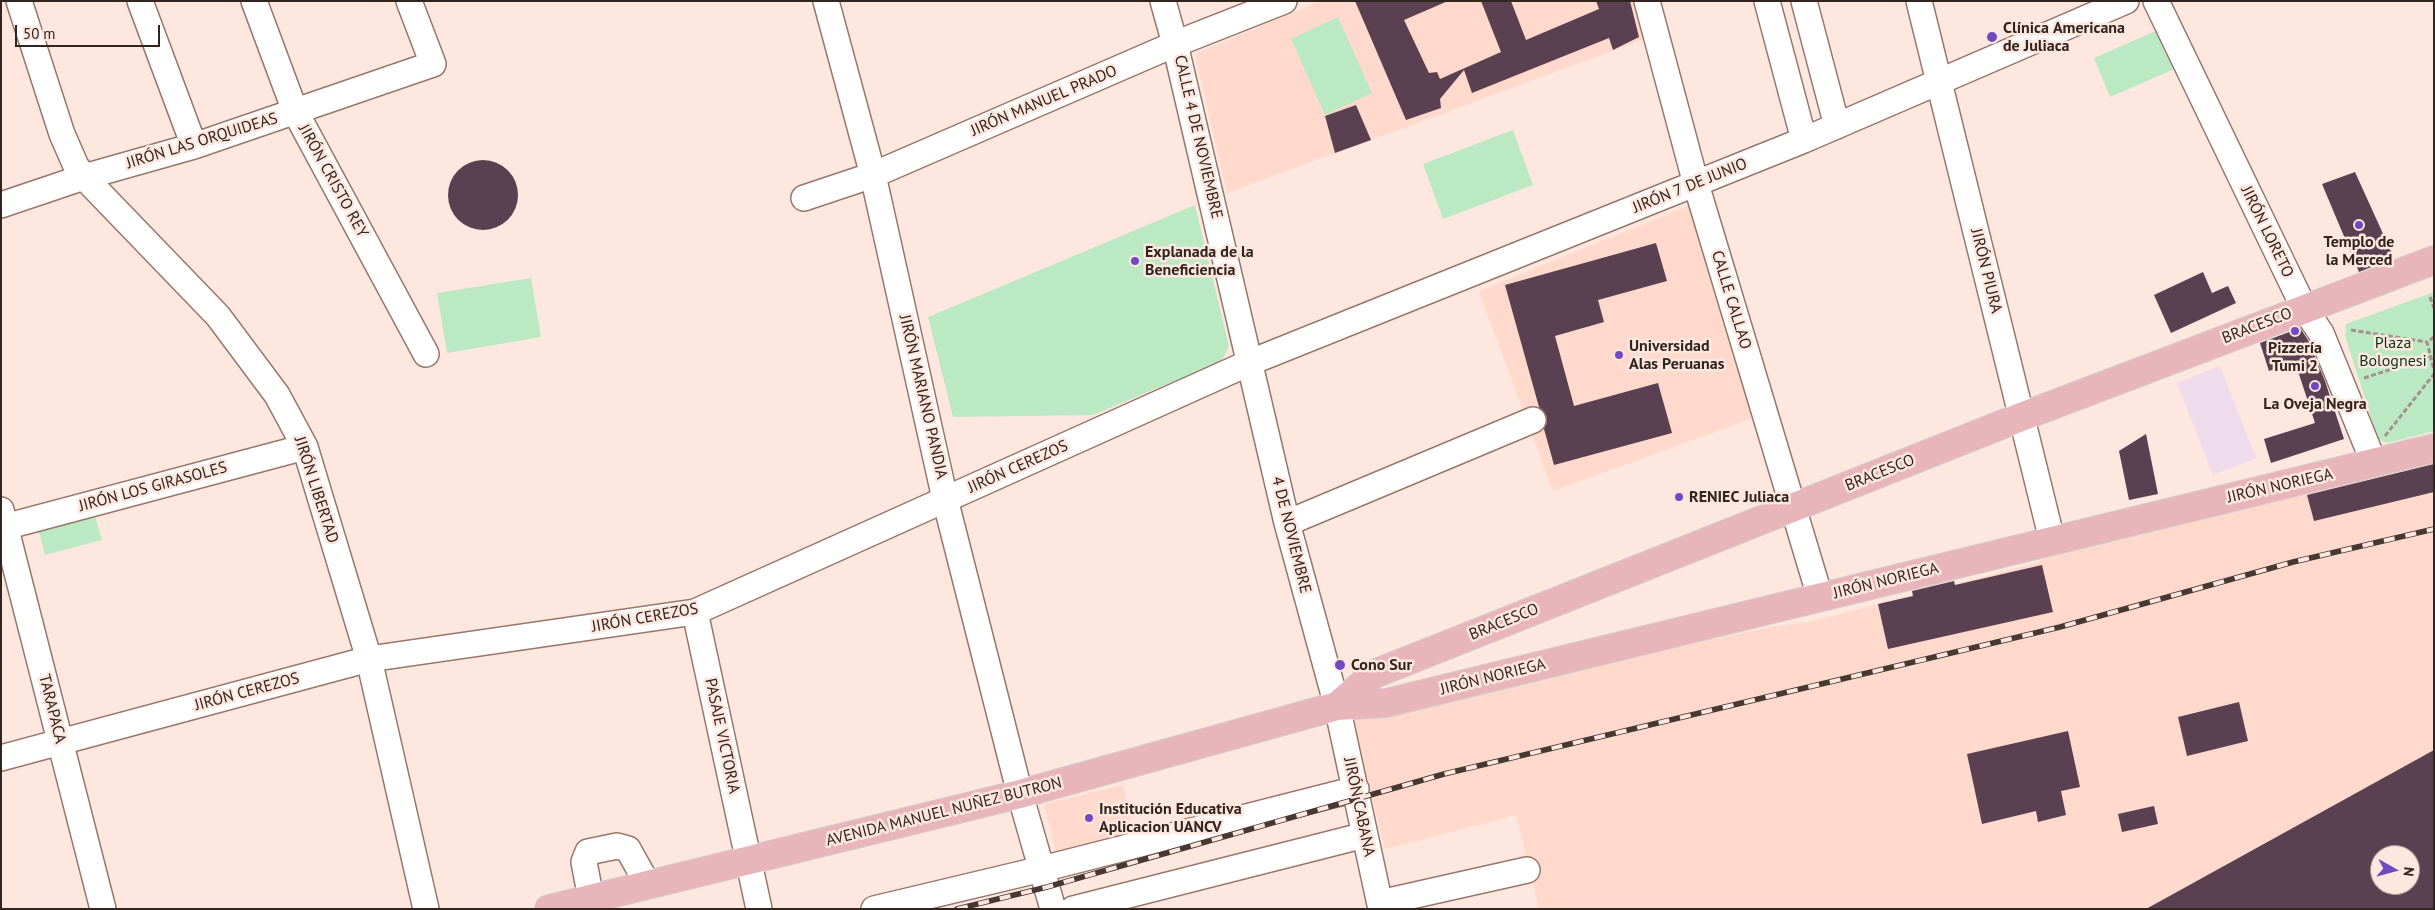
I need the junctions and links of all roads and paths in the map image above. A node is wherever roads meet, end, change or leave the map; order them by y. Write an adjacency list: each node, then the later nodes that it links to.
1 (18, 1): 21 (street, JIRÓN LIBERTAD)
2 (140, 1): 19 (street)
3 (254, 1): 16 (street, JIRÓN CRISTO REY)
4 (408, 1): 16 (street, JIRÓN LAS ORQUIDEAS)
5 (826, 1): 20 (street, JIRÓN MARIANO PANDIA)
6 (1163, 1): 14 (street, CALLE 4 DE NOVIEMBRE)
7 (1284, 1): 14 (street, JIRÓN MANUEL PRADO)
8 (1647, 1): 22 (street, CALLE CALLAO)
9 (1767, 1): 18 (street)
10 (1804, 1): 17 (street)
11 (1919, 1): 15 (street, JIRÓN PIURA)
12 (2126, 1): 15 (street, JIRÓN 7 DE JUNIO)
13 (2156, 1): 27 (street, JIRÓN LORETO)
14 (1175, 44): 20 (street, JIRÓN MANUEL PRADO); 34 (street, CALLE 4 DE NOVIEMBRE)
15 (1941, 83): 17 (street, JIRÓN 7 DE JUNIO); 37 (street, JIRÓN PIURA)
16 (296, 111): 19 (street, JIRÓN LAS ORQUIDEAS); 32 (street, JIRÓN CRISTO REY)
17 (1837, 126): 18 (street, JIRÓN 7 DE JUNIO)
18 (1804, 140): 22 (street, JIRÓN 7 DE JUNIO)
19 (194, 146): 21 (street, JIRÓN LAS ORQUIDEAS)
20 (873, 175): 23 (street, JIRÓN MANUEL PRADO); 43 (street, JIRÓN MARIANO PANDIA)
21 (84, 177): 24 (street, JIRÓN LAS ORQUIDEAS); 40 (street, JIRÓN LIBERTAD)
22 (1696, 184): 34 (street, JIRÓN 7 DE JUNIO); 44 (street, CALLE CALLAO)
23 (804, 198)
24 (1, 205)
25 (2434, 260): 27 (main road, BRACESCO)
26 (2430, 297): 28 (path)
27 (2304, 308): 37 (main road, BRACESCO); 42 (street, JIRÓN LORETO)
28 (2434, 308)
29 (2351, 330): 31 (path)
30 (2434, 337): 31 (path)
31 (2427, 342): 33 (path)
32 (426, 354)
33 (2429, 357): 35 (path); 36 (path)
34 (1251, 362): 43 (street, JIRÓN CEREZOS); 46 (street, 4 DE NOVIEMBRE)
35 (2434, 372): 39 (path)
36 (2364, 378)
37 (2021, 417): 44 (main road, BRACESCO); 47 (street, JIRÓN PIURA)
38 (1533, 420): 46 (street)
39 (2384, 436)
40 (305, 447): 45 (street, JIRÓN LOS GIRASOLES); 50 (street, JIRÓN LIBERTAD)
41 (2434, 448): 42 (main road, JIRÓN NORIEGA)
42 (2374, 463): 47 (main road, JIRÓN NORIEGA)
43 (945, 500): 49 (street, JIRÓN CEREZOS); 55 (street, JIRÓN MARIANO PANDIA)
44 (1793, 508): 48 (street, CALLE CALLAO); 51 (main road, BRACESCO)
45 (3, 521): 52 (street, TARAPACA)
46 (1287, 523): 51 (street, 4 DE NOVIEMBRE)
47 (2052, 540): 48 (main road, JIRÓN NORIEGA)
48 (1820, 597): 51 (main road, JIRÓN NORIEGA)
49 (695, 612): 50 (street, JIRÓN CEREZOS); 57 (street, PASAJE VICTORIA)
50 (369, 660): 52 (street, JIRÓN CEREZOS); 64 (street, JIRÓN LIBERTAD)
51 (1337, 706): 54 (street, JIRÓN CABANA); 55 (main road, AVENIDA MANUEL NUÑEZ BUTRON)
52 (61, 742): 53 (street, JIRÓN CEREZOS); 63 (street, TARAPACA)
53 (1, 758)
54 (1356, 790): 56 (street, JIRÓN CABANA); 58 (street)
55 (1020, 794): 57 (main road, AVENIDA MANUEL NUÑEZ BUTRON); 58 (street, JIRÓN MARIANO PANDIA)
56 (1365, 836): 62 (street, JIRÓN CABANA); 69 (street)
57 (749, 860): 60 (main road, AVENIDA MANUEL NUÑEZ BUTRON); 66 (street, PASAJE VICTORIA)
58 (1042, 869): 67 (street); 68 (street, JIRÓN MARIANO PANDIA)
59 (1527, 870): 62 (street)
60 (648, 885): 61 (main road, AVENIDA MANUEL NUÑEZ BUTRON); 61 (street)
61 (591, 899): 65 (main road, AVENIDA MANUEL NUÑEZ BUTRON)
62 (1381, 906)
63 (103, 909)
64 (426, 909)
65 (549, 909)
66 (759, 909)
67 (874, 909)
68 (1054, 909)
69 (1074, 909)

